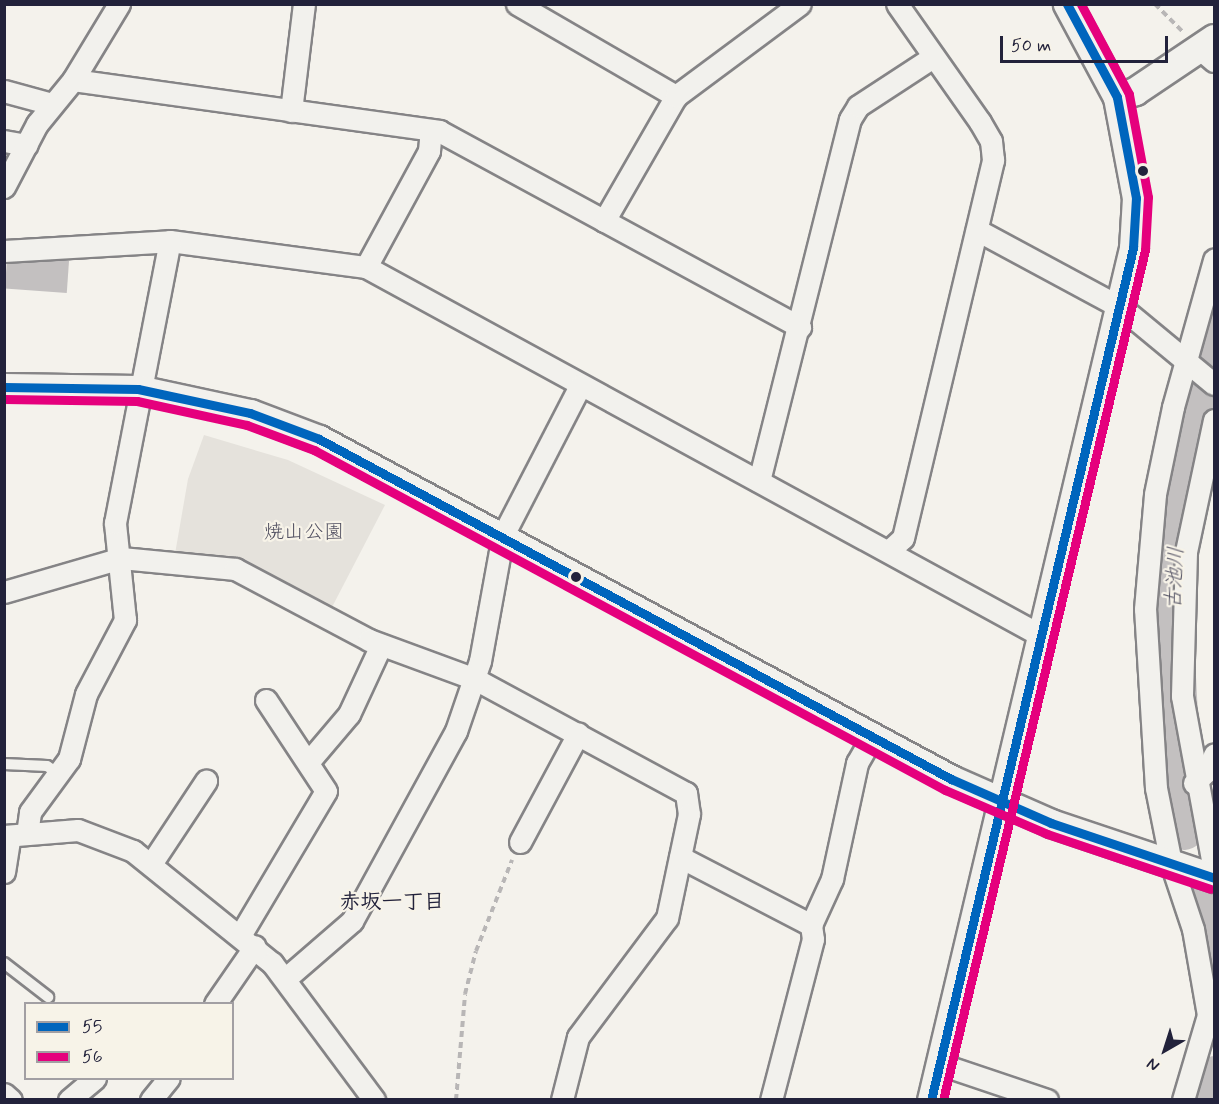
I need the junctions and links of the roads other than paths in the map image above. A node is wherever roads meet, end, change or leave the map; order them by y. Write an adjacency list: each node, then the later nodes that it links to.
1 (119, 4): 9 (street)
2 (304, 4): 14 (street)
3 (518, 4): 11 (street)
4 (800, 4): 11 (street)
5 (897, 4): 8 (street)
6 (1067, 4): 12 (street)
7 (1209, 49): 12 (street)
8 (933, 57): 20 (street); 26 (street)
9 (73, 80): 13 (street); 14 (street)
10 (4, 91): 13 (street)
11 (676, 96): 19 (street)
12 (1117, 97): 25 (street)
13 (52, 104): 17 (street)
14 (291, 111): 15 (street)
15 (431, 130): 19 (street); 24 (street)
16 (4, 141): 17 (street)
17 (27, 145): 18 (street)
18 (4, 186)
19 (604, 221): 26 (street)
20 (977, 230): 25 (street); 35 (street)
21 (170, 241): 22 (street); 24 (street); 31 (street)
22 (4, 251)
23 (1215, 260): 27 (street)
24 (366, 267): 29 (street)
25 (1122, 308): 27 (street); 38 (street)
26 (800, 327): 33 (street)
27 (1188, 362): 28 (street); 54 (street)
28 (1214, 383)
29 (580, 386): 33 (street); 34 (street)
30 (4, 387): 31 (street)
31 (138, 389): 34 (street); 36 (street)
32 (1215, 420): 49 (street)
33 (759, 481): 35 (street)
34 (502, 536): 40 (street); 43 (street)
35 (891, 549): 38 (street)
36 (121, 558): 37 (street); 39 (street); 47 (street)
37 (4, 592)
38 (1042, 636): 50 (street)
39 (381, 645): 40 (street); 45 (street)
40 (475, 679): 42 (street); 62 (street)
41 (266, 700): 45 (street)
42 (579, 734): 52 (street); 53 (street)
43 (872, 737): 50 (street); 59 (street)
44 (1215, 755): 49 (street)
45 (310, 760): 60 (street)
46 (4, 764): 47 (lane)
47 (59, 774): 51 (street)
48 (206, 781): 55 (street)
49 (1194, 783): 56 (street)
50 (1002, 803): 54 (street); 65 (street)
51 (14, 836): 55 (street); 57 (street)
52 (520, 842)
53 (680, 857): 59 (street); 73 (street)
54 (1171, 863): 58 (street); 77 (street)
55 (151, 864): 60 (street)
56 (1215, 870)
57 (4, 872)
58 (1215, 878)
59 (811, 925): 74 (street)
60 (248, 940): 62 (street); 64 (street)
61 (4, 963): 63 (lane)
62 (285, 979): 72 (street)
63 (48, 997)
64 (216, 1002)
65 (940, 1064): 75 (street); 76 (street)
66 (93, 1080): 70 (street)
67 (167, 1080): 71 (street)
68 (4, 1094): 69 (street)
69 (11, 1100)
70 (69, 1100)
71 (151, 1100)
72 (374, 1100)
73 (562, 1100)
74 (771, 1100)
75 (931, 1100)
76 (1047, 1100)
77 (1184, 1100)

